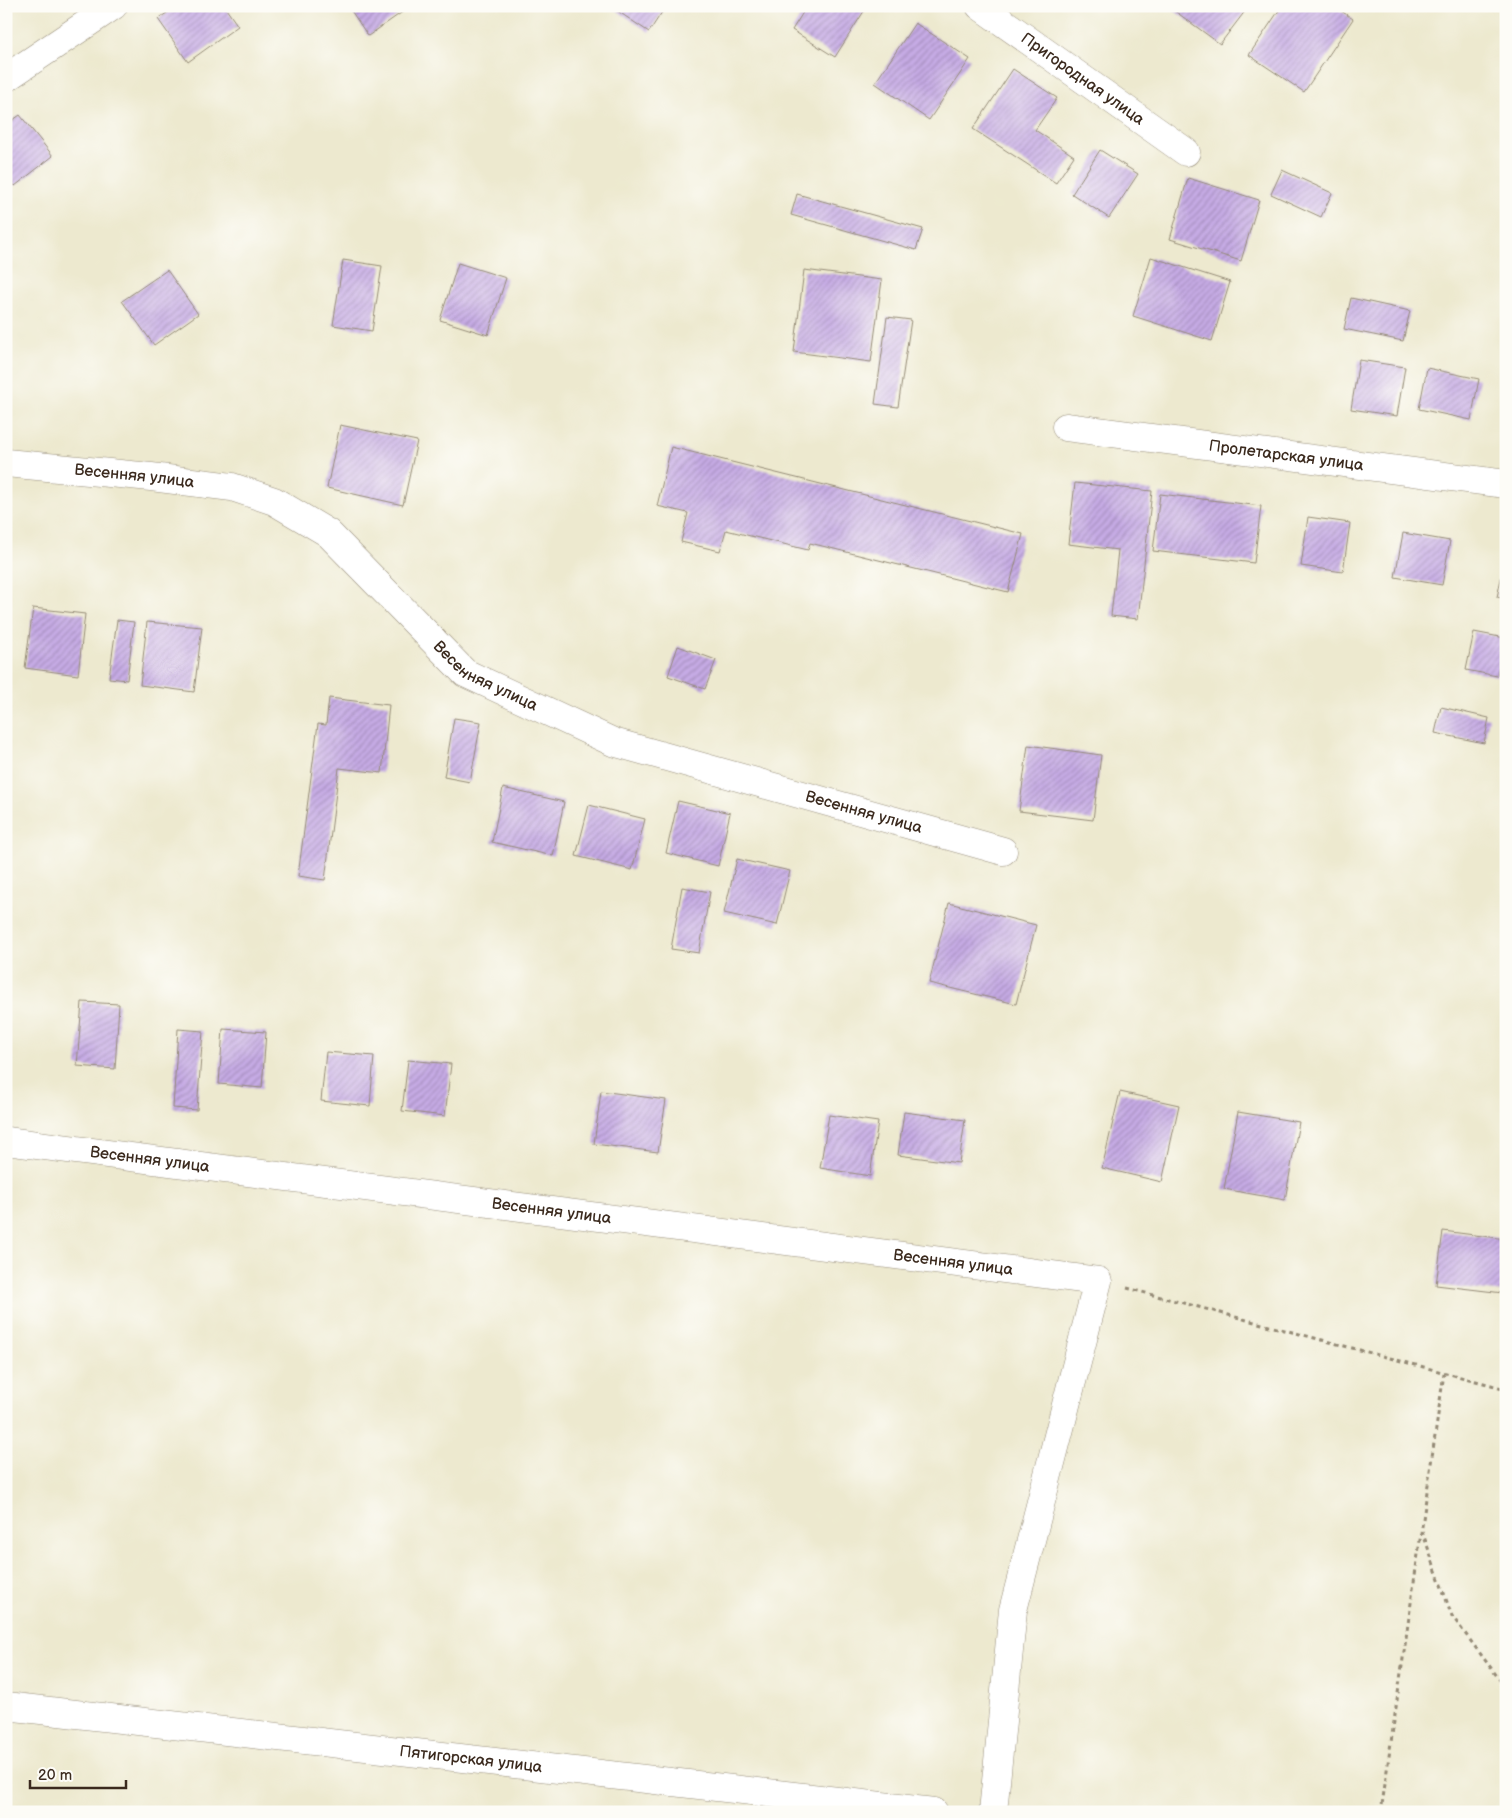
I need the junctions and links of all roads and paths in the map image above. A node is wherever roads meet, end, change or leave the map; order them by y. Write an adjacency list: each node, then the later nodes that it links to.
1 (113, 6): 3 (street)
2 (980, 6): 4 (street, Пригородная улица)
3 (6, 78)
4 (1186, 152)
5 (1066, 427): 7 (street, Пролетарская улица)
6 (6, 463): 8 (street, Весенняя улица)
7 (1506, 484)
8 (1003, 850)
9 (6, 1141): 10 (street, Весенняя улица)
10 (1098, 1280): 11 (path); 17 (street)
11 (1444, 1373): 12 (path); 13 (path)
12 (1506, 1389)
13 (1422, 1530): 14 (path); 18 (path)
14 (1506, 1688)
15 (6, 1706): 16 (street, Пятигорская улица)
16 (934, 1812)
17 (993, 1812)
18 (1381, 1812)

